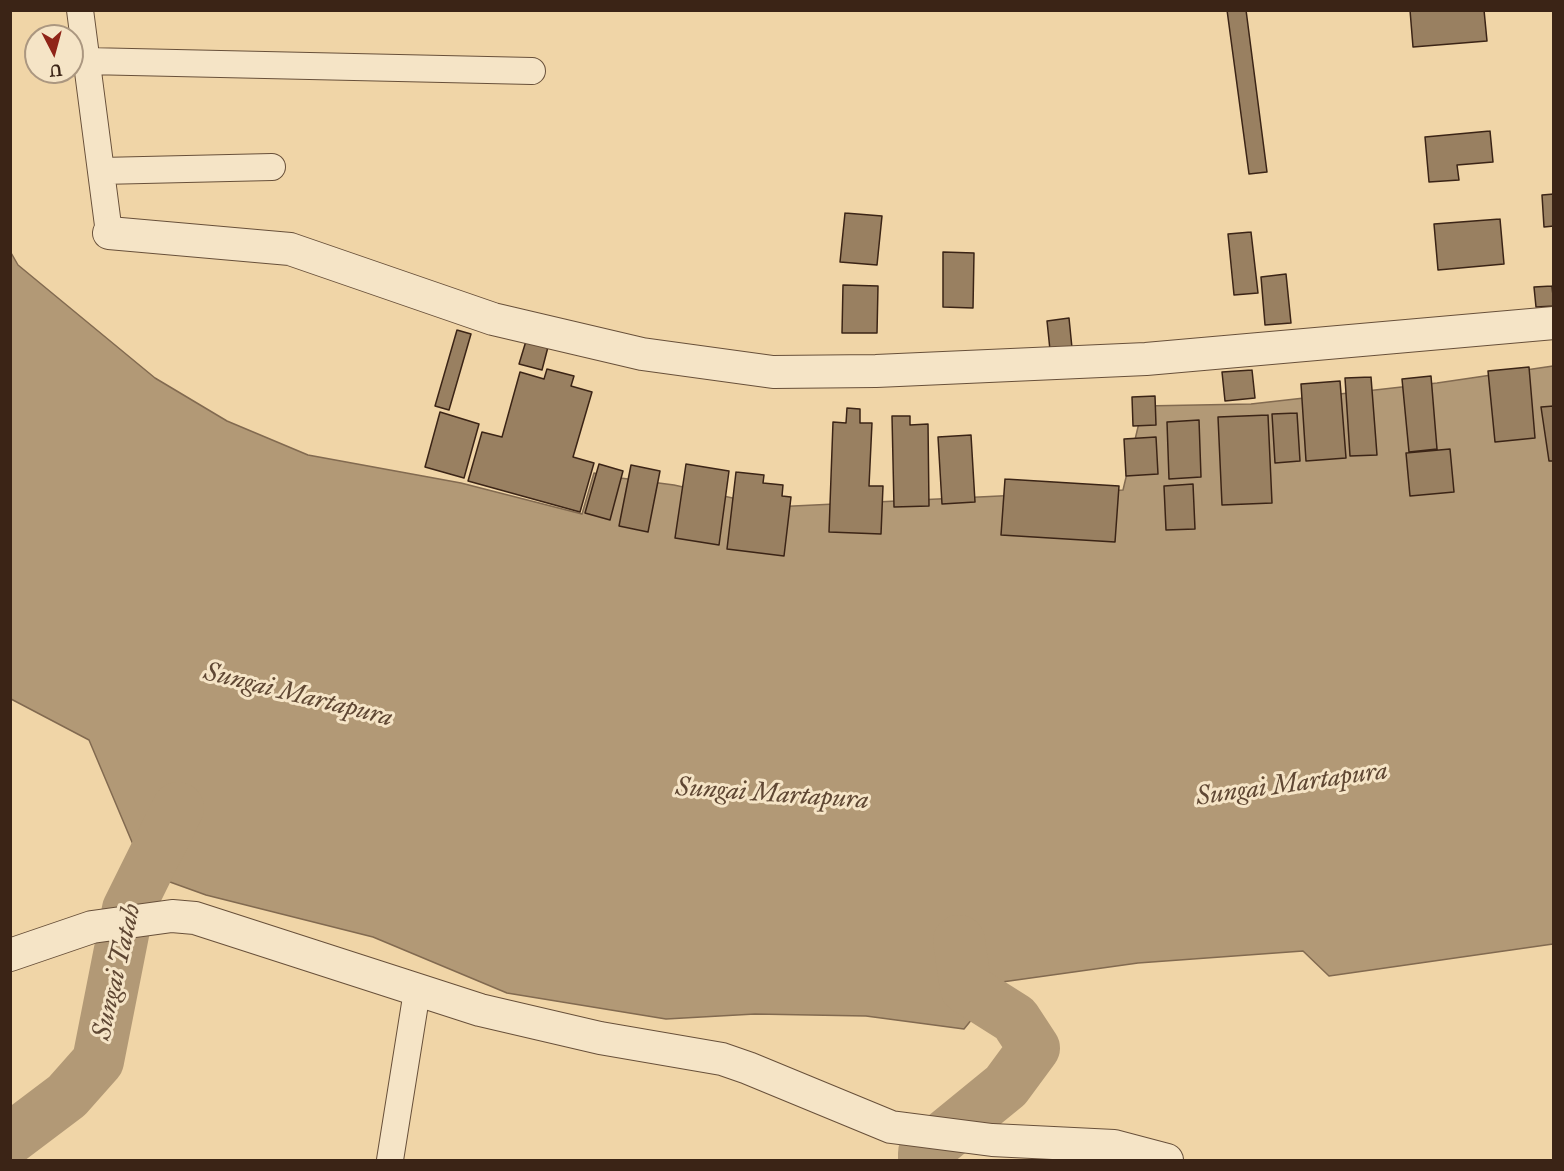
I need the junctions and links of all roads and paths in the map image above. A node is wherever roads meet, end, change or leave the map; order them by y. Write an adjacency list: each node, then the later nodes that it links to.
1 (80, 10): 2 (street)
2 (87, 61): 3 (street); 5 (street)
3 (532, 71)
4 (272, 167): 5 (street)
5 (101, 171): 6 (street)
6 (110, 233): 7 (street)
7 (1554, 323)
8 (10, 955): 9 (street)
9 (417, 991): 10 (street); 11 (street)
10 (390, 1161)
11 (1167, 1161)

